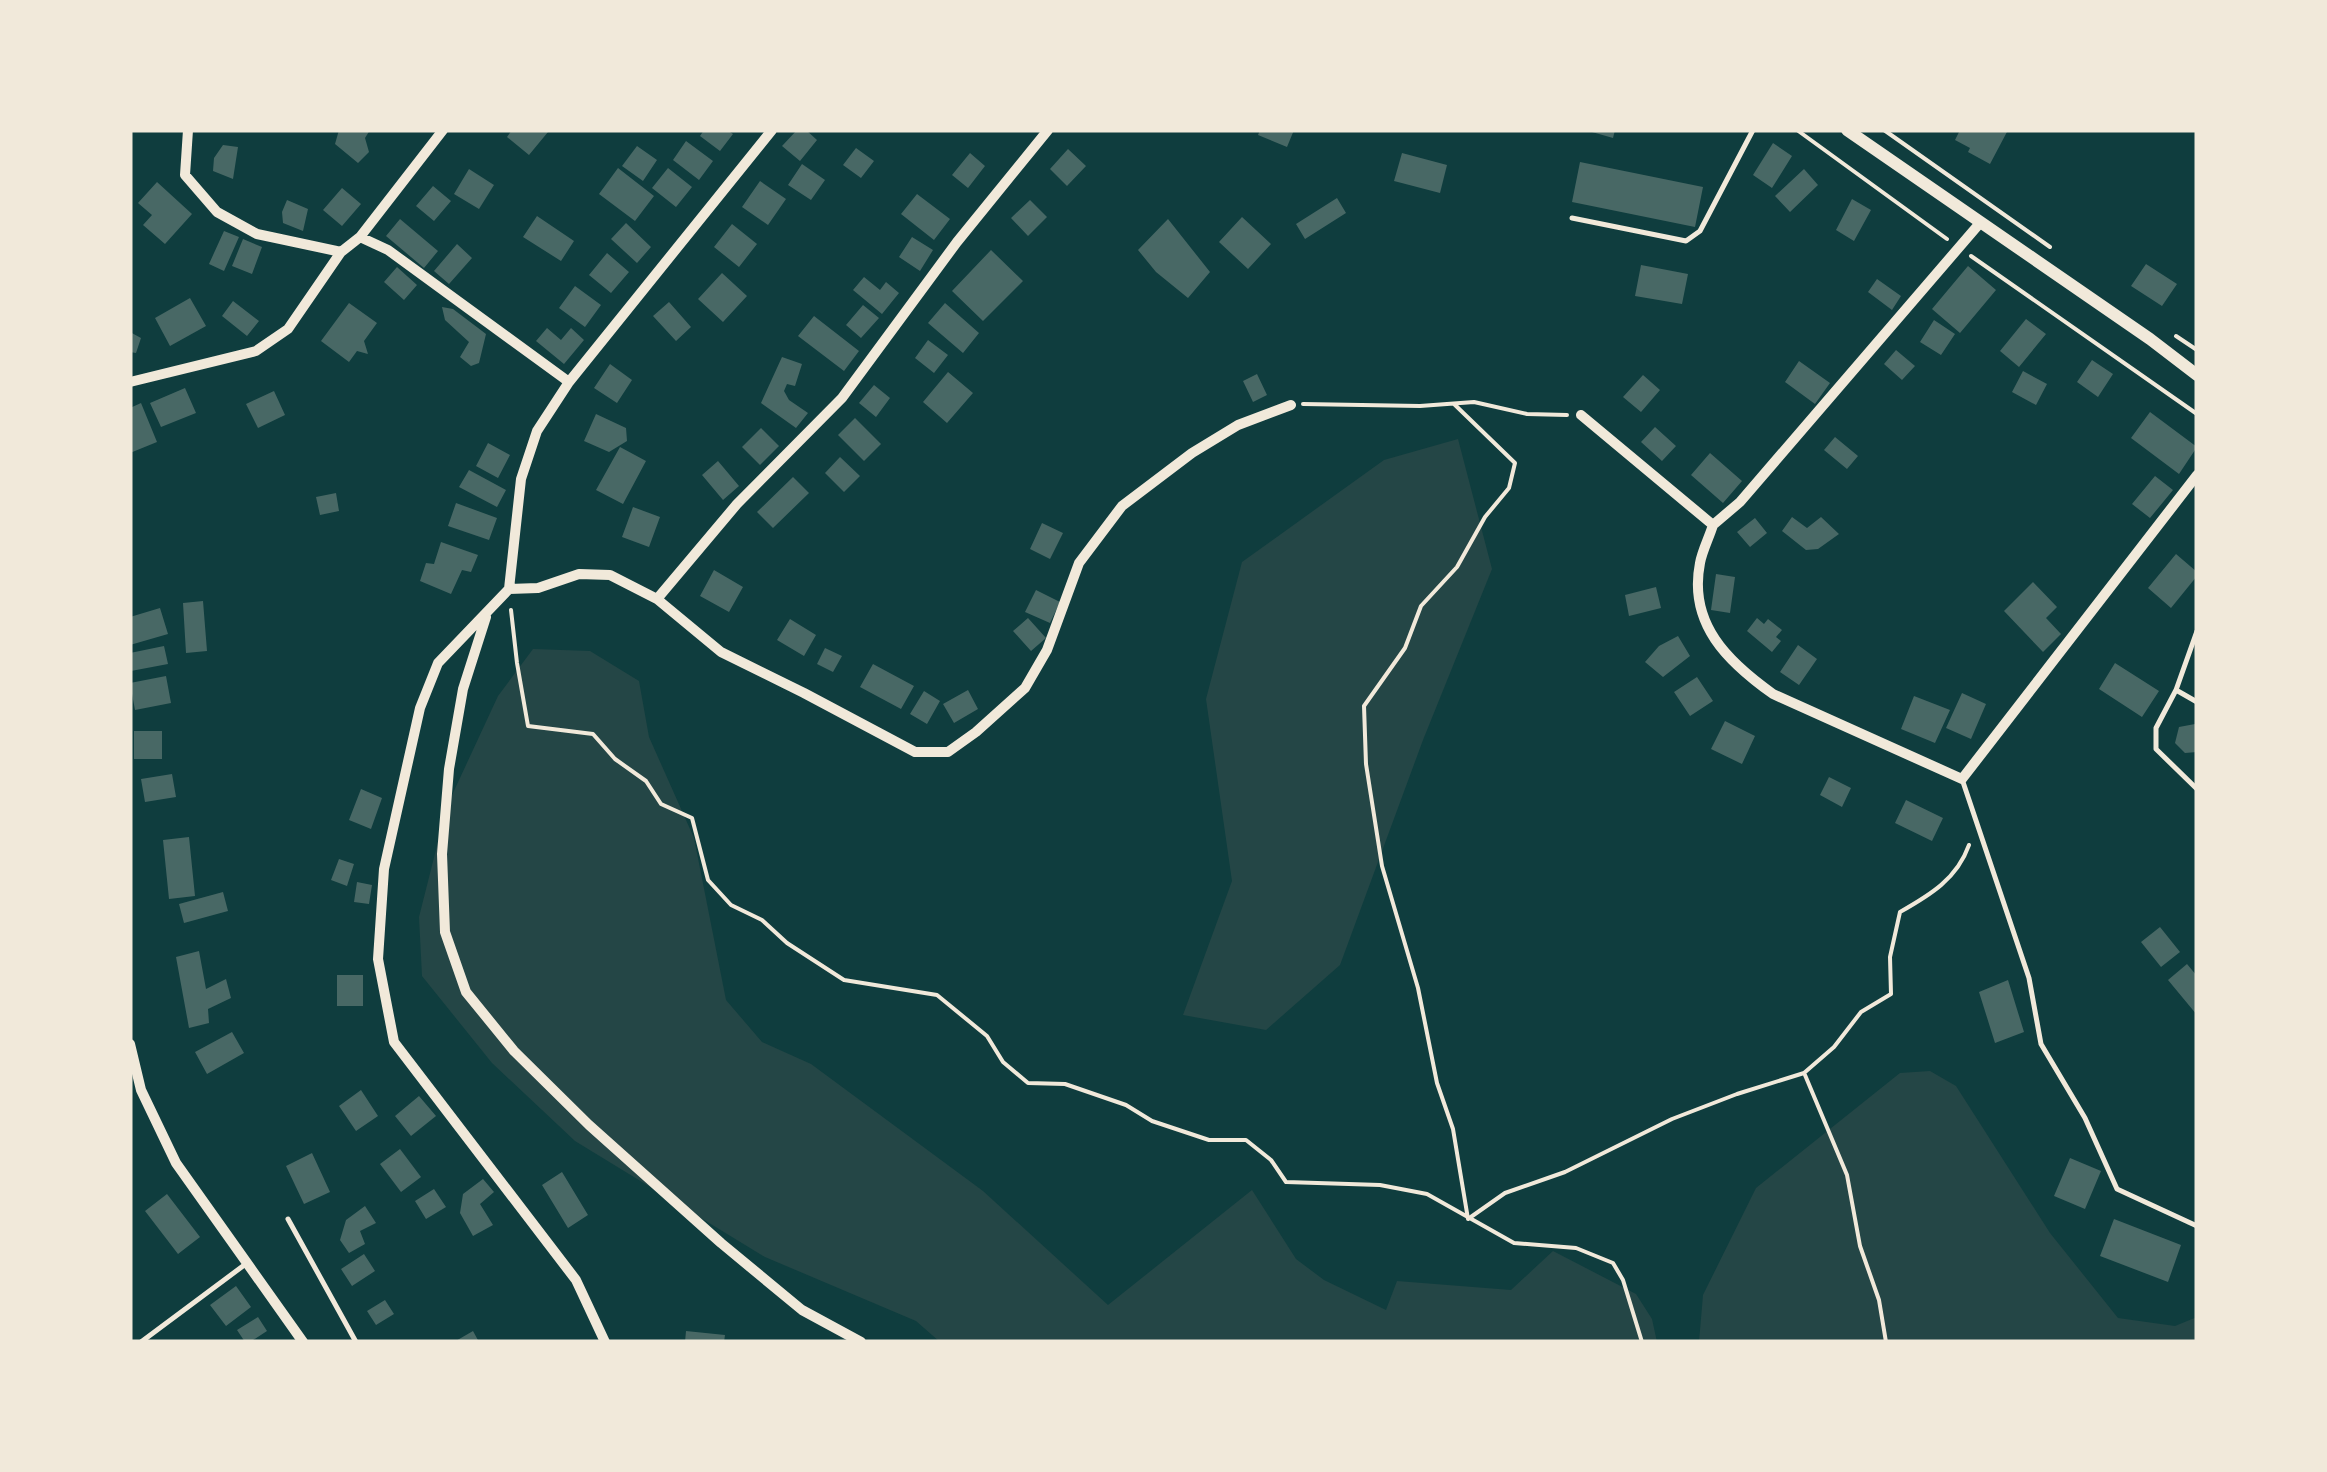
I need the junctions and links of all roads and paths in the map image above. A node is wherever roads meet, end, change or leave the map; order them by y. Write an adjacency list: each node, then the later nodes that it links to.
1 (188, 130): 13 (street)
2 (443, 130): 11 (street)
3 (772, 130): 19 (street)
4 (1048, 130): 27 (street)
5 (1753, 130): 9 (lane)
6 (1797, 130): 12 (path)
7 (1847, 130): 10 (street)
8 (1884, 130): 14 (path)
9 (1572, 218)
10 (1980, 223): 12 (street); 17 (street)
11 (360, 237): 13 (street); 19 (street)
12 (1960, 248): 22 (path); 25 (street)
13 (341, 252): 18 (street)
14 (2057, 252)
15 (2166, 328): 16 (path)
16 (2197, 350)
17 (2197, 375)
18 (130, 382)
19 (569, 382): 26 (street)
20 (1454, 404): 21 (path); 23 (path); 38 (path)
21 (1291, 405): 27 (street)
22 (2197, 414)
23 (1582, 416): 25 (street)
24 (2197, 476): 32 (street)
25 (1713, 525): 32 (street)
26 (508, 590): 27 (street); 28 (street); 38 (path)
27 (658, 598)
28 (488, 611): 44 (street); 45 (street)
29 (2197, 631): 30 (lane)
30 (2176, 690): 31 (lane); 33 (lane)
31 (2197, 702)
32 (1962, 780): 34 (lane)
33 (2197, 789)
34 (1976, 822): 36 (path); 39 (lane)
35 (130, 1044): 40 (street)
36 (1804, 1073): 38 (path); 47 (path)
37 (288, 1218): 43 (lane)
38 (1468, 1219): 46 (path)
39 (2197, 1226)
40 (247, 1263): 41 (lane); 42 (street)
41 (141, 1342)
42 (302, 1342)
43 (356, 1342)
44 (605, 1342)
45 (860, 1342)
46 (1642, 1342)
47 (1886, 1342)

